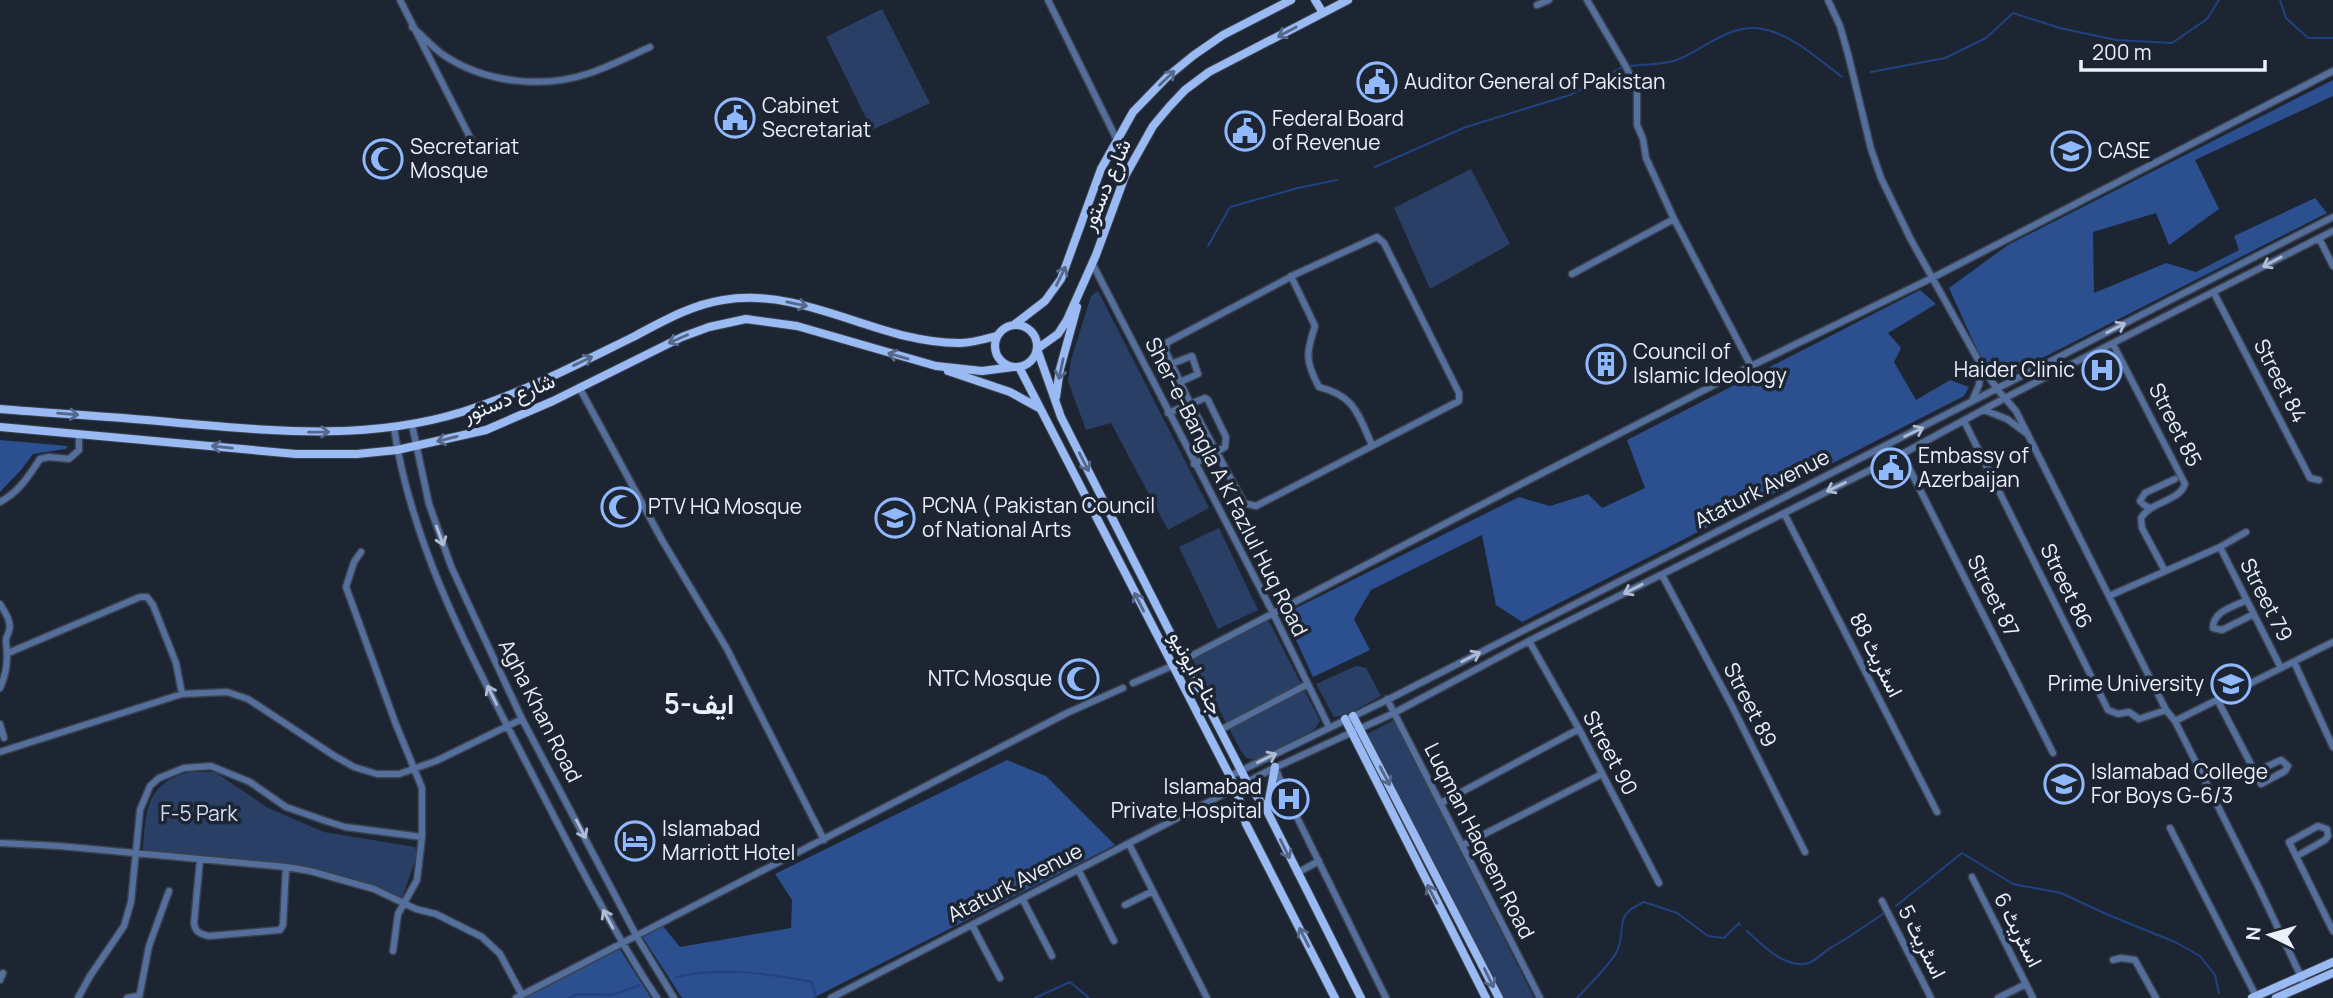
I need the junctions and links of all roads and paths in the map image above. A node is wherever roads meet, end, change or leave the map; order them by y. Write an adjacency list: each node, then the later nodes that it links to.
1 (400, 0): 11 (street)
2 (1048, 0): 14 (street)
3 (1291, 0): 14 (main road, شارع دستور, one-way to 3)
4 (1315, 0): 10 (main road)
5 (1348, 0): 10 (main road, شارع دستور)
6 (1549, 0): 9 (street)
7 (1587, 0): 17 (street)
8 (1828, 0): 24 (street)
9 (1536, 5)
10 (1322, 13): 20 (main road, شارع دستور, one-way to 20)
11 (412, 27): 12 (street); 15 (street)
12 (650, 47)
13 (2333, 71): 24 (street)
14 (1116, 138): 27 (main road, شارع دستور, one-way to 14)
15 (478, 153)
16 (2333, 217): 38 (street, Ataturk Avenue, one-way to 16)
17 (1674, 219): 22 (street); 34 (street)
18 (2333, 231): 19 (street, Ataturk Avenue)
19 (2319, 238): 21 (street); 26 (street, Ataturk Avenue, one-way to 26)
20 (1092, 263): 25 (main road, شارع دستور); 46 (street, Sher-e-Bangla A K Fazlul Huq Road)
21 (2333, 265)
22 (1572, 274)
23 (1292, 276): 31 (street); 53 (street); 53 (street)
24 (1932, 278): 32 (street); 34 (street)
25 (1080, 290): 30 (main road, شارع دستور); 40 (main road, one-way to 40)
26 (2214, 293): 29 (street, Ataturk Avenue); 60 (street, Street 84)
27 (1015, 324): 28 (main road); 30 (main road)
28 (996, 337): 35 (main road); 48 (main road, شارع دستور, one-way to 28)
29 (2113, 344): 39 (street, Ataturk Avenue); 62 (street, Street 85)
30 (1037, 349): 35 (main road); 40 (main road, جناح ایونیو)
31 (1171, 364): 36 (street); 36 (street)
32 (1981, 365): 38 (street); 42 (street)
33 (936, 366): 35 (main road, شارع دستور); 37 (main road, شارع دستور, one-way to 37); 43 (main road)
34 (1751, 366): 74 (street)
35 (1016, 367): 43 (main road, جناح ایونیو)
36 (1180, 382): 41 (street)
37 (579, 387): 54 (main road, شارع دستور, one-way to 54); 119 (street)
38 (1997, 389): 39 (street); 42 (street, Ataturk Avenue)
39 (2005, 398): 45 (street, Ataturk Avenue); 52 (street)
40 (1055, 400): 79 (main road, جناح ایونیو, one-way to 79)
41 (1190, 403): 46 (street); 56 (street); 56 (street)
42 (1971, 403): 66 (street, Ataturk Avenue, one-way to 42)
43 (1039, 408): 81 (main road, جناح ایونیو, one-way to 43)
44 (0, 409): 50 (main road, شارع دستور, one-way to 50)
45 (1984, 410): 47 (street, Ataturk Avenue); 52 (street)
46 (1168, 414): 58 (street, Sher-e-Bangla A K Fazlul Huq Road)
47 (1964, 421): 57 (street, Ataturk Avenue); 90 (street, Street 86)
48 (412, 425): 50 (main road, شارع دستور); 54 (street, Agha Khan Road)
49 (0, 427): 51 (main road, شارع دستور)
50 (394, 428): 55 (street, Agha Khan Road)
51 (79, 434): 55 (main road, شارع دستور, one-way to 51); 61 (street)
52 (2028, 435): 71 (street)
53 (1372, 445): 56 (street)
54 (416, 447): 55 (main road, شارع دستور); 93 (street, Agha Khan Road, one-way to 93)
55 (397, 450): 96 (street, Agha Khan Road, one-way to 55)
56 (1216, 453): 58 (street)
57 (1902, 454): 63 (street, Ataturk Avenue, one-way to 63); 104 (street, Street 87)
58 (1194, 464): 74 (street, Sher-e-Bangla A K Fazlul Huq Road)
59 (2175, 479): 62 (street)
60 (2319, 480)
61 (0, 502)
62 (2150, 508): 69 (street)
63 (1784, 513): 68 (street, Ataturk Avenue); 116 (street, اسٹریٹ 88)
64 (2246, 532): 65 (street)
65 (2220, 547): 69 (street); 72 (street, Street 79)
66 (1681, 550): 68 (street); 88 (street, Ataturk Avenue, one-way to 66)
67 (361, 551): 106 (street)
68 (1687, 562): 70 (street, Ataturk Avenue)
69 (2165, 571): 71 (street)
70 (1662, 575): 76 (street, Ataturk Avenue, one-way to 76); 123 (street, Street 89)
71 (2109, 596): 90 (street)
72 (2247, 600): 75 (street, Street 79); 75 (street)
73 (0, 604): 78 (street)
74 (1273, 614): 79 (street); 84 (street, Sher-e-Bangla A K Fazlul Huq Road)
75 (2254, 614): 82 (street, Street 79)
76 (1529, 641): 91 (street, Ataturk Avenue); 100 (street, Street 90)
77 (2333, 642): 80 (street)
78 (8, 653): 85 (street); 87 (street)
79 (1184, 660): 81 (street); 98 (main road, جناح ایونیو)
80 (2294, 662): 82 (street); 102 (street)
81 (1172, 666): 83 (street); 110 (main road, جناح ایونیو)
82 (2281, 668): 89 (street)
83 (1133, 683)
84 (1308, 684): 97 (street, Sher-e-Bangla A K Fazlul Huq Road); 98 (street)
85 (0, 688)
86 (1123, 688): 119 (street)
87 (182, 694): 103 (street); 106 (street)
88 (1387, 699): 91 (street, Luqman Haqeem Road); 92 (street, Ataturk Avenue)
89 (2218, 701): 94 (street); 108 (street)
90 (2166, 710): 94 (street)
91 (1394, 713): 99 (street, Ataturk Avenue); 114 (street, Luqman Haqeem Road)
92 (1349, 717): 97 (street, Ataturk Avenue); 99 (main road)
93 (522, 719): 96 (street); 141 (street, Agha Khan Road, one-way to 141)
94 (2175, 721): 149 (street)
95 (0, 724): 101 (street)
96 (508, 726): 106 (street); 143 (street, Agha Khan Road, one-way to 96)
97 (1329, 727): 107 (street, Ataturk Avenue, one-way to 97)
98 (1220, 730): 107 (main road, جناح ایونیو)
99 (1355, 730): 105 (street, Ataturk Avenue); 166 (main road, one-way to 99); 167 (main road, one-way to 167)
100 (1579, 730): 109 (street, Street 90); 114 (street)
101 (5, 738)
102 (2333, 747)
103 (0, 752)
104 (2053, 753)
105 (1275, 767): 111 (street, Ataturk Avenue); 115 (main road); 127 (street)
106 (416, 770): 118 (street)
107 (1241, 770): 110 (street, Ataturk Avenue); 111 (main road, جناح ایونیو)
108 (2255, 772): 108 (street)
109 (1602, 774): 122 (street); 132 (street, Street 90)
110 (1230, 776): 112 (main road, جناح ایونیو); 113 (street)
111 (1247, 782): 112 (street, Ataturk Avenue); 115 (main road, جناح ایونیو)
112 (1236, 788): 113 (street, Ataturk Avenue); 163 (main road, جناح ایونیو, one-way to 112)
113 (1216, 799): 121 (street, Ataturk Avenue)
114 (1441, 803): 122 (street, Luqman Haqeem Road)
115 (1267, 811): 130 (main road, جناح ایونیو, one-way to 130)
116 (1937, 812)
117 (2170, 828): 156 (street)
118 (422, 837): 124 (street); 137 (street)
119 (824, 840): 141 (street)
120 (0, 843): 124 (street)
121 (1129, 844): 129 (street, Ataturk Avenue); 134 (street)
122 (1463, 845): 168 (street, Luqman Haqeem Road)
123 (1805, 852)
124 (137, 853): 126 (street); 157 (street)
125 (2297, 856): 125 (street); 140 (street)
126 (200, 859): 128 (street); 128 (street)
127 (1319, 861): 130 (street); 165 (street)
128 (286, 867): 137 (street)
129 (1079, 871): 135 (street, Ataturk Avenue); 142 (street)
130 (1297, 873): 164 (main road, جناح ایونیو)
131 (1972, 877): 151 (street, اسٹریٹ 6)
132 (1659, 883)
133 (169, 891): 153 (street)
134 (1153, 891): 138 (street); 162 (street)
135 (1023, 900): 139 (street, Ataturk Avenue); 145 (street)
136 (1882, 901): 169 (street, اسٹریٹ 5)
137 (404, 904): 144 (street); 154 (street)
138 (1125, 905)
139 (972, 925): 150 (street); 161 (street, Ataturk Avenue)
140 (2333, 931)
141 (637, 937): 143 (street); 160 (street, Agha Khan Road)
142 (1114, 941)
143 (622, 945): 154 (street); 159 (street, Agha Khan Road)
144 (393, 951)
145 (1052, 956)
146 (2113, 960): 171 (street)
147 (2333, 962): 149 (main road)
148 (2333, 973): 152 (main road)
149 (2301, 975): 152 (street); 156 (main road)
150 (1000, 978)
151 (2026, 984): 155 (street, اسٹریٹ 6); 170 (street)
152 (2305, 985): 172 (main road)
153 (139, 997): 158 (street)
154 (519, 997)
155 (2031, 997)
156 (2254, 997)
157 (78, 998)
158 (127, 998)
159 (657, 998)
160 (674, 998)
161 (831, 998)
162 (1207, 998)
163 (1335, 998)
164 (1361, 998)
165 (1386, 998)
166 (1486, 998)
167 (1499, 998)
168 (1540, 998)
169 (1931, 998)
170 (1998, 998)
171 (2157, 998)
172 (2276, 998)

